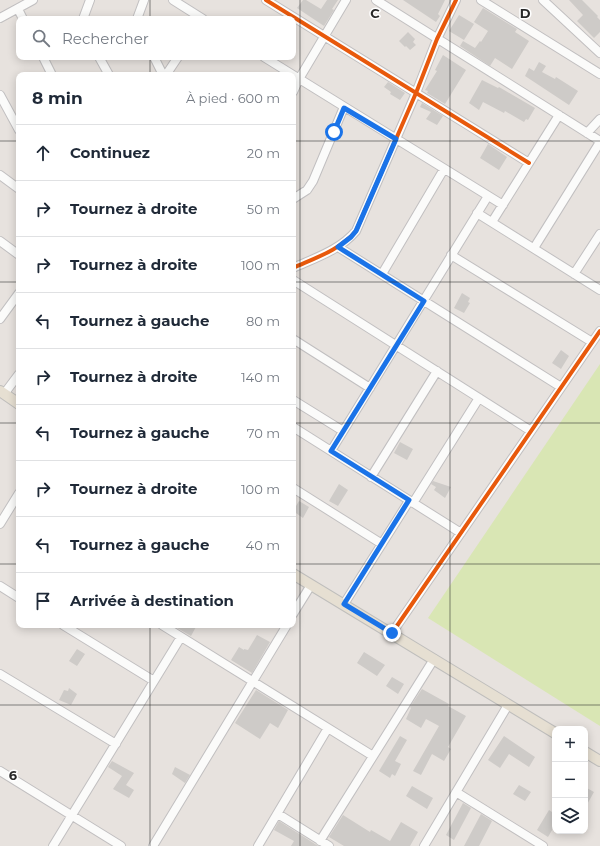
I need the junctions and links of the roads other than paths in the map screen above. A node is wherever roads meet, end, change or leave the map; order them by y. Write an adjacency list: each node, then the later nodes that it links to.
1 (33, 0): 11 (street)
2 (90, 0): 13 (street)
3 (144, 0): 14 (street)
4 (173, 0): 15 (street)
5 (266, 0): 16 (street)
6 (346, 0): 19 (street)
7 (376, 0): 20 (street)
8 (456, 0): 20 (street)
9 (481, 0): 32 (street)
10 (543, 0): 21 (street)
11 (18, 9): 12 (street); 17 (street)
12 (22, 16)
13 (84, 16)
14 (138, 16)
15 (198, 16)
16 (292, 16)
17 (0, 18)
18 (296, 19): 19 (street)
19 (325, 37): 33 (street); 35 (street)
20 (437, 39): 35 (street); 38 (street)
21 (600, 53)
22 (44, 60): 27 (street)
23 (101, 60): 28 (street)
24 (156, 60): 29 (street)
25 (176, 60): 30 (street)
26 (269, 60): 31 (street)
27 (50, 72)
28 (107, 72)
29 (162, 72)
30 (166, 72)
31 (288, 72)
32 (600, 74)
33 (296, 75)
34 (296, 77): 37 (street)
35 (416, 93): 42 (street); 44 (street)
36 (0, 95): 40 (street)
37 (344, 108): 42 (street); 49 (street)
38 (559, 115): 41 (street); 44 (street)
39 (600, 119): 41 (street)
40 (16, 124)
41 (587, 133): 43 (street)
42 (396, 139): 45 (street); 55 (street)
43 (600, 142): 56 (street)
44 (529, 163): 50 (street)
45 (444, 169): 48 (street); 60 (street)
46 (0, 175): 47 (street)
47 (16, 187)
48 (488, 196): 50 (street); 51 (street)
49 (296, 197)
50 (503, 205): 52 (street)
51 (477, 213): 52 (street); 58 (street)
52 (492, 222): 56 (street)
53 (600, 234): 61 (street)
54 (0, 241): 57 (street)
55 (338, 247): 59 (street); 60 (street)
56 (534, 248): 61 (street)
57 (16, 253)
58 (452, 255): 65 (street); 69 (street)
59 (296, 267)
60 (382, 274): 65 (street)
61 (574, 274): 63 (street)
62 (296, 282): 70 (street)
63 (600, 290)
64 (16, 297): 66 (street)
65 (424, 301): 70 (street); 73 (street)
66 (0, 319)
67 (600, 331): 69 (street)
68 (296, 341): 74 (street)
69 (592, 342): 73 (street)
70 (396, 345): 71 (street); 74 (street)
71 (437, 371): 76 (street); 83 (street)
72 (16, 377): 75 (street)
73 (561, 387): 80 (street)
74 (370, 388): 81 (street)
75 (2, 392): 77 (main road)
76 (480, 398): 80 (street); 86 (street)
77 (16, 402)
78 (296, 402): 81 (street)
79 (296, 429): 82 (street)
80 (531, 431): 88 (street)
81 (343, 432): 82 (street)
82 (331, 451): 83 (street)
83 (371, 476): 86 (street)
84 (296, 490): 89 (street)
85 (16, 498): 87 (street)
86 (411, 502): 88 (street); 89 (street)
87 (0, 524)
88 (461, 533): 99 (street)
89 (382, 544): 94 (street)
90 (296, 576): 91 (main road)
91 (311, 585): 94 (main road); 95 (street)
92 (0, 586): 93 (street)
93 (16, 596)
94 (344, 604): 99 (main road)
95 (296, 609)
96 (68, 628): 104 (street)
97 (167, 628): 100 (street)
98 (285, 628): 103 (street)
99 (392, 633): 101 (main road)
100 (181, 637): 103 (street); 104 (street)
101 (434, 659): 105 (main road); 110 (street)
102 (0, 674): 108 (street)
103 (253, 681): 106 (street); 120 (street)
104 (154, 682): 108 (street)
105 (508, 705): 107 (main road); 113 (street)
106 (328, 728): 110 (street); 114 (street)
107 (552, 732)
108 (116, 744): 115 (street)
109 (588, 754): 111 (main road)
110 (373, 756): 116 (street)
111 (600, 761)
112 (0, 771): 115 (street)
113 (456, 792): 117 (street); 123 (street)
114 (278, 814): 116 (street); 121 (street)
115 (71, 816): 118 (street); 119 (street)
116 (320, 841): 122 (street)
117 (539, 845)
118 (53, 846)
119 (121, 846)
120 (153, 846)
121 (258, 846)
122 (329, 846)
123 (424, 846)

